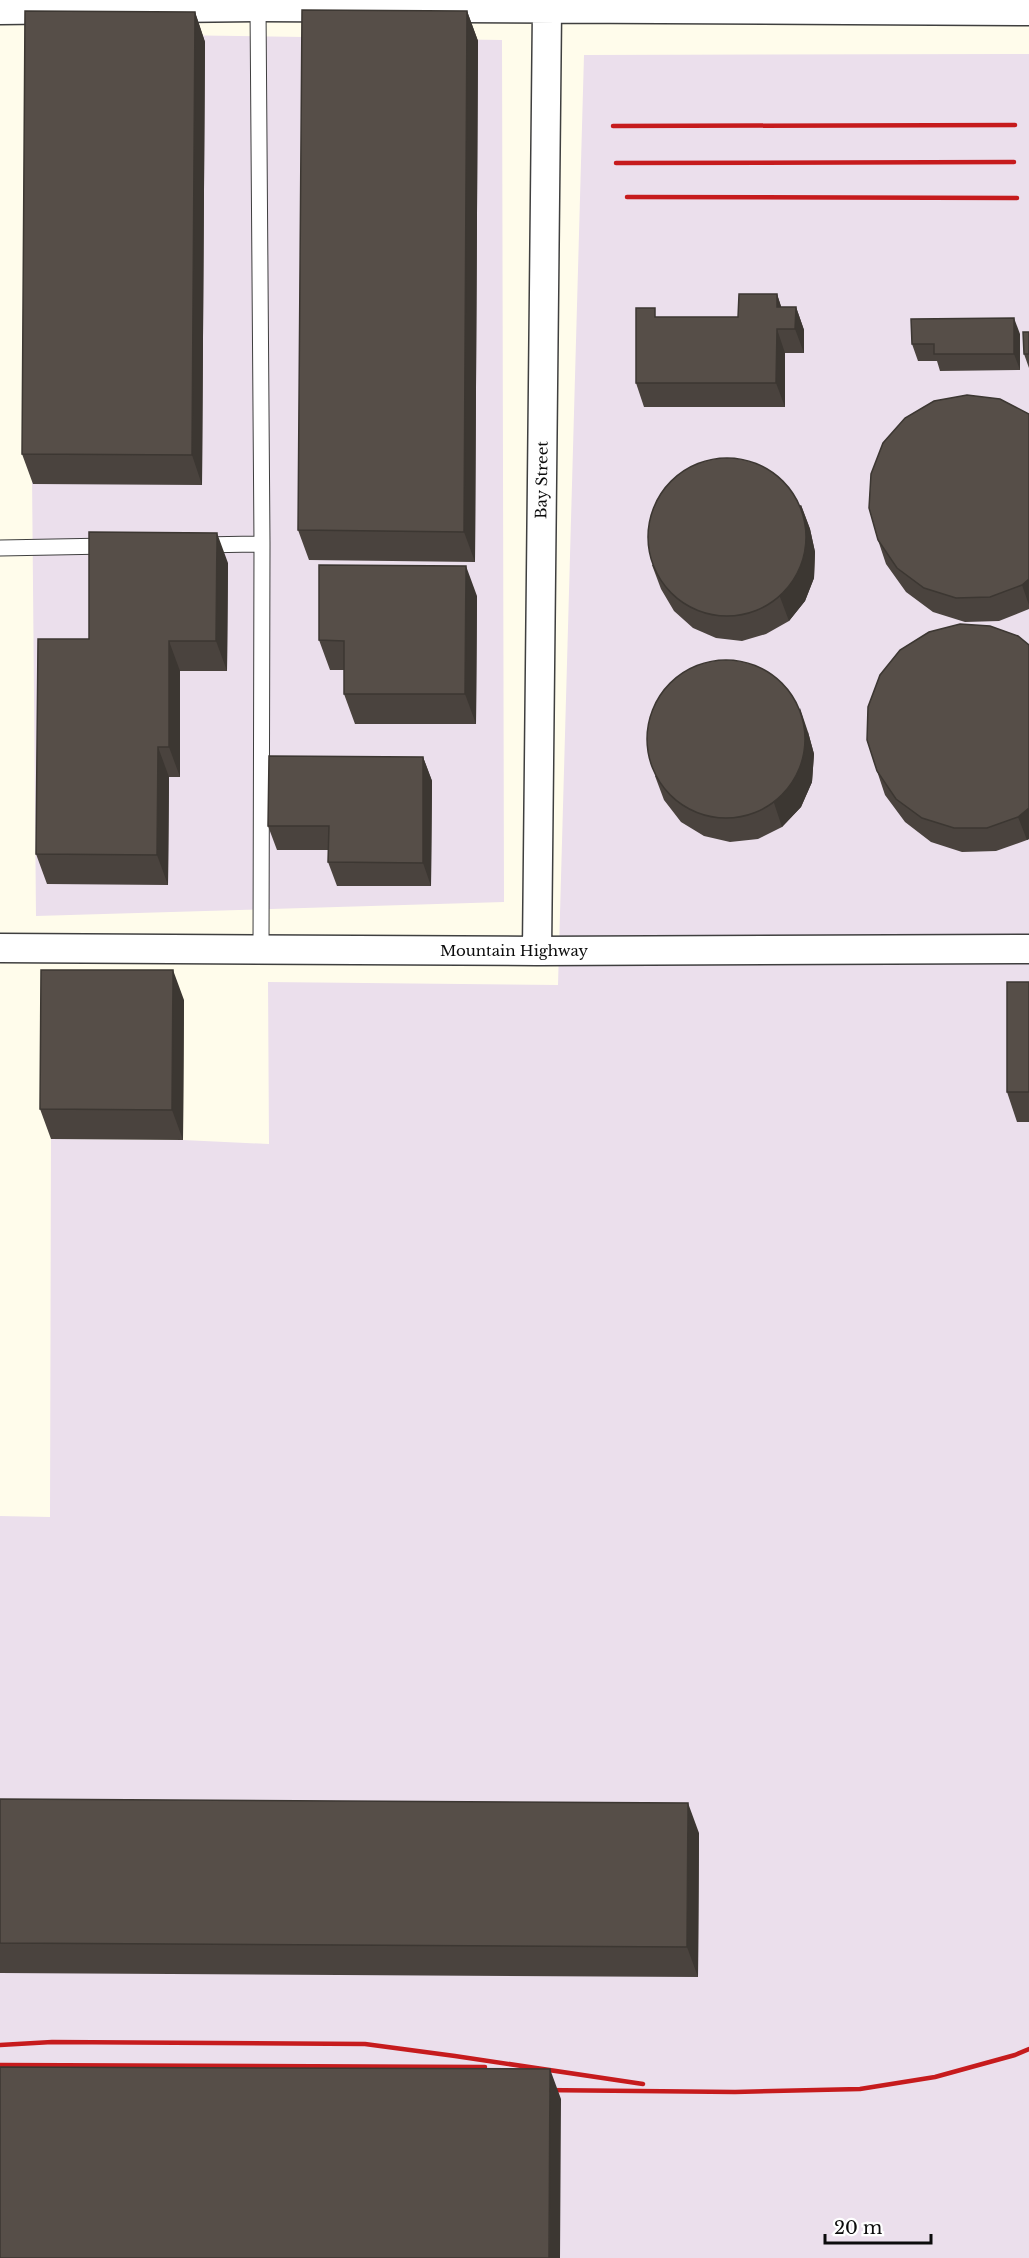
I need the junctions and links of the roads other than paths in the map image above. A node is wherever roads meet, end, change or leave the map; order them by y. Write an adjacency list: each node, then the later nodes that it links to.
1 (258, 7): 2 (street); 3 (street); 5 (lane)
2 (0, 10)
3 (547, 10): 4 (street); 12 (street, Bay Street)
4 (1029, 11)
5 (262, 544): 6 (lane); 11 (lane)
6 (191, 545)
7 (119, 546): 8 (lane)
8 (0, 548)
9 (0, 948): 11 (street, Mountain Highway)
10 (1029, 949): 12 (street, Mountain Highway)
11 (261, 950): 12 (street, Mountain Highway)
12 (537, 951)

